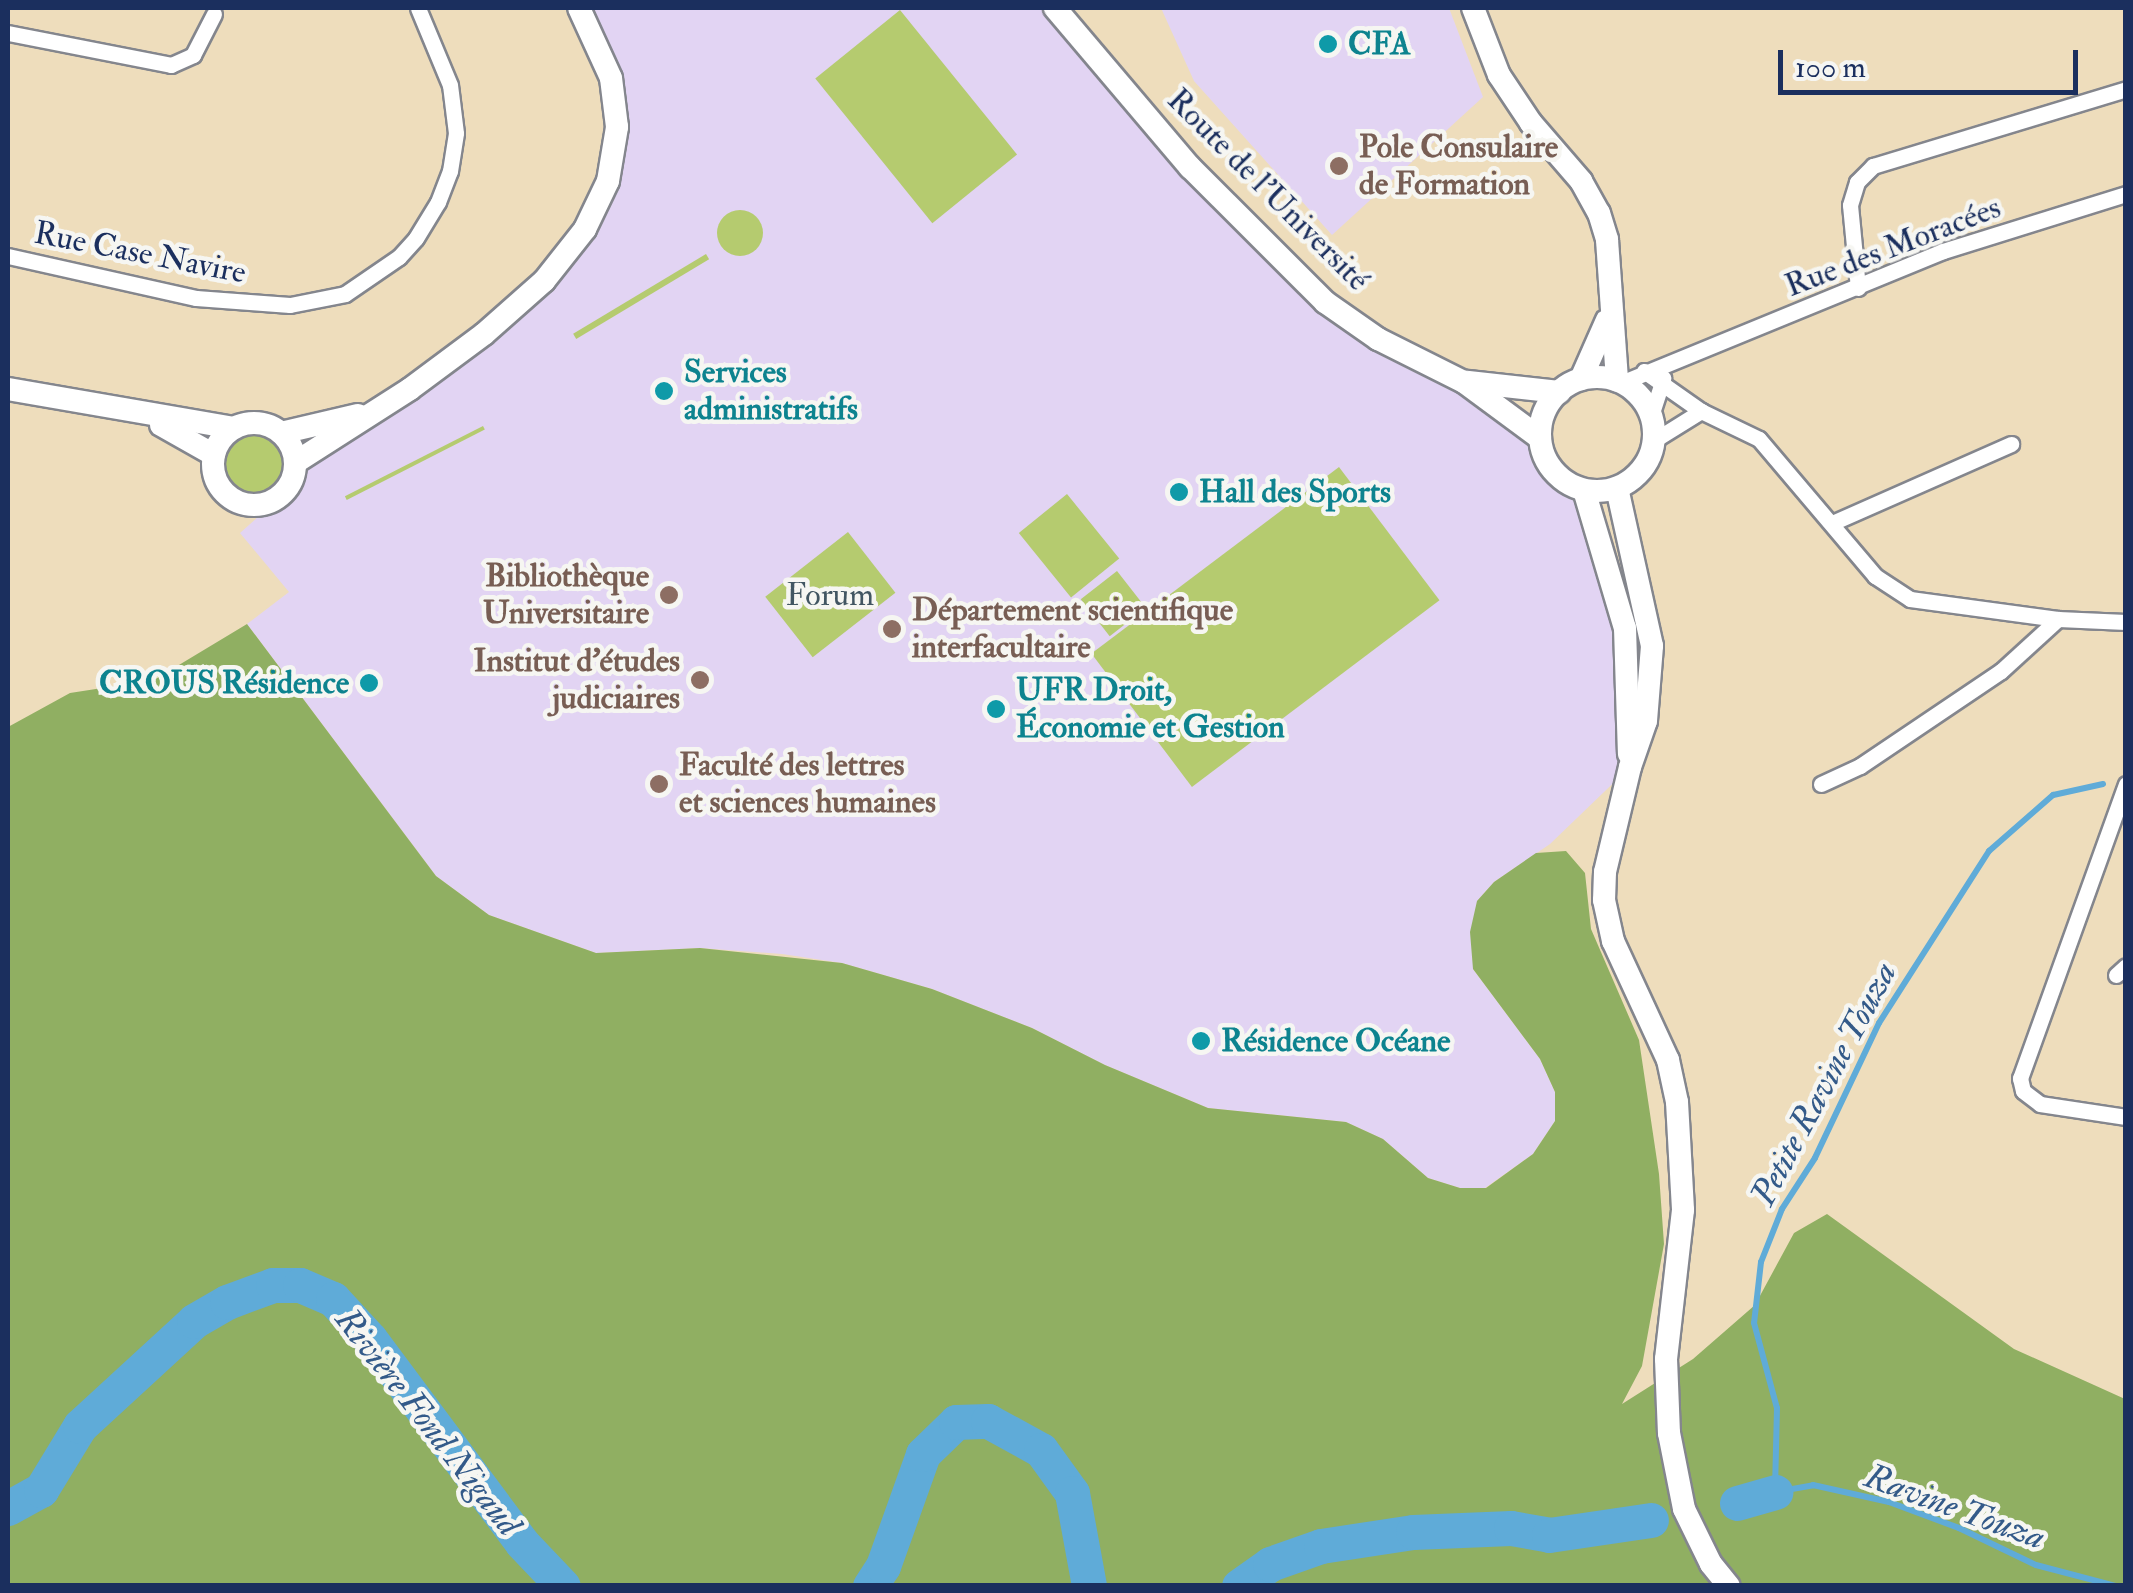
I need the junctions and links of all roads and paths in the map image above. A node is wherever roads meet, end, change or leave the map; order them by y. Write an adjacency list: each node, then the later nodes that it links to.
1 (418, 8): 9 (street, Rue Case Navire)
2 (579, 8): 21 (main road)
3 (1055, 8): 15 (main road, Route de l'Université)
4 (1473, 8): 11 (main road)
5 (214, 14): 6 (street)
6 (8, 33)
7 (2126, 89): 10 (street)
8 (2126, 194): 10 (street, Rue des Moracées)
9 (8, 256)
10 (1858, 288): 12 (street, Rue des Moracées)
11 (1609, 316): 14 (main road); 16 (main road)
12 (1681, 355): 13 (street, Rue des Moracées); 17 (street)
13 (1644, 371): 16 (street, Rue des Moracées); 17 (street)
14 (1581, 379): 16 (main road); 19 (main road)
15 (1464, 382): 19 (main road, Route de l'Université); 26 (main road, Route de l'Université)
16 (1619, 382): 23 (main road)
17 (1660, 383): 20 (street); 23 (street)
18 (8, 389): 22 (main road)
19 (1558, 392): 26 (main road)
20 (1701, 411): 27 (street); 33 (street)
21 (371, 412): 25 (main road); 30 (main road)
22 (130, 413): 24 (main road); 29 (main road)
23 (1652, 416): 27 (main road)
24 (234, 428): 25 (main road); 29 (main road)
25 (281, 433): 30 (main road)
26 (1540, 438): 32 (main road)
27 (1653, 441): 31 (main road)
28 (2011, 444): 33 (street)
29 (214, 454): 30 (main road)
30 (296, 462)
31 (1616, 488): 32 (main road); 36 (main road)
32 (1584, 490): 36 (main road)
33 (1832, 523): 34 (street)
34 (2058, 619): 35 (street); 37 (street)
35 (2126, 622)
36 (1630, 768): 40 (main road)
37 (1821, 784)
38 (2126, 784): 39 (street)
39 (2126, 1117)
40 (1729, 1586)

